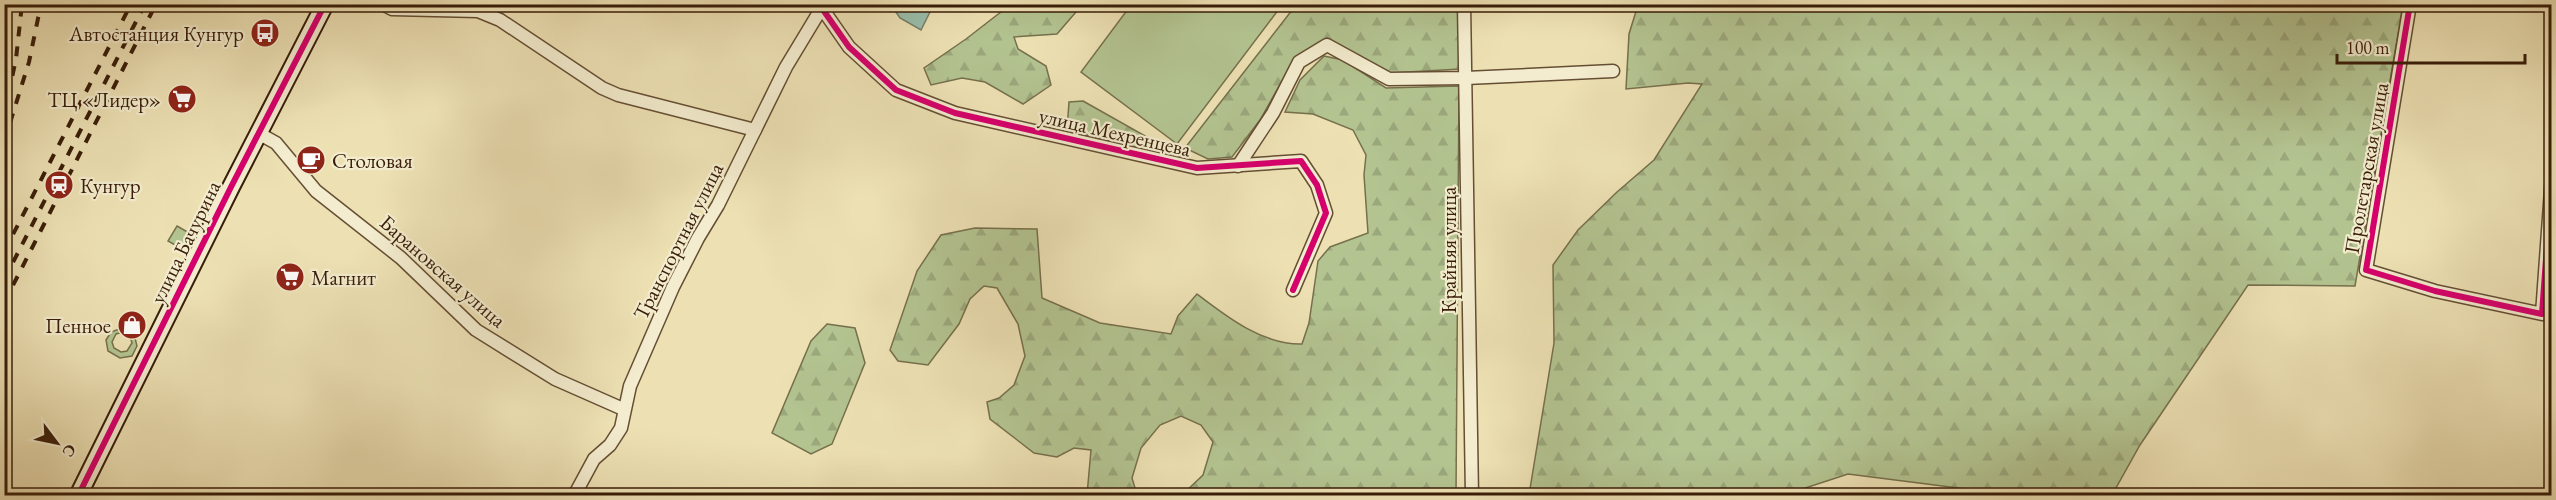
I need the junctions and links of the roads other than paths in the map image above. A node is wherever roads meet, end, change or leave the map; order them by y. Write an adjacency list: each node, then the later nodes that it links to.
1 (325, 4): 9 (street, улица Бачурина)
2 (383, 4): 8 (street)
3 (1464, 4): 7 (street, Крайняя улица)
4 (2410, 4): 11 (street, Пролетарская улица)
5 (820, 7): 8 (street, Транспортная улица); 10 (street, улица Мехренцева)
6 (1613, 70): 7 (street)
7 (1466, 78): 10 (street); 16 (street, Крайняя улица)
8 (755, 130): 13 (street, Транспортная улица)
9 (258, 133): 13 (street, Барановская улица); 14 (street, улица Бачурина)
10 (1238, 166): 12 (street, улица Мехренцева)
11 (2552, 176)
12 (1293, 290)
13 (624, 409): 15 (street, Транспортная улица)
14 (78, 495)
15 (574, 495)
16 (1472, 495)

